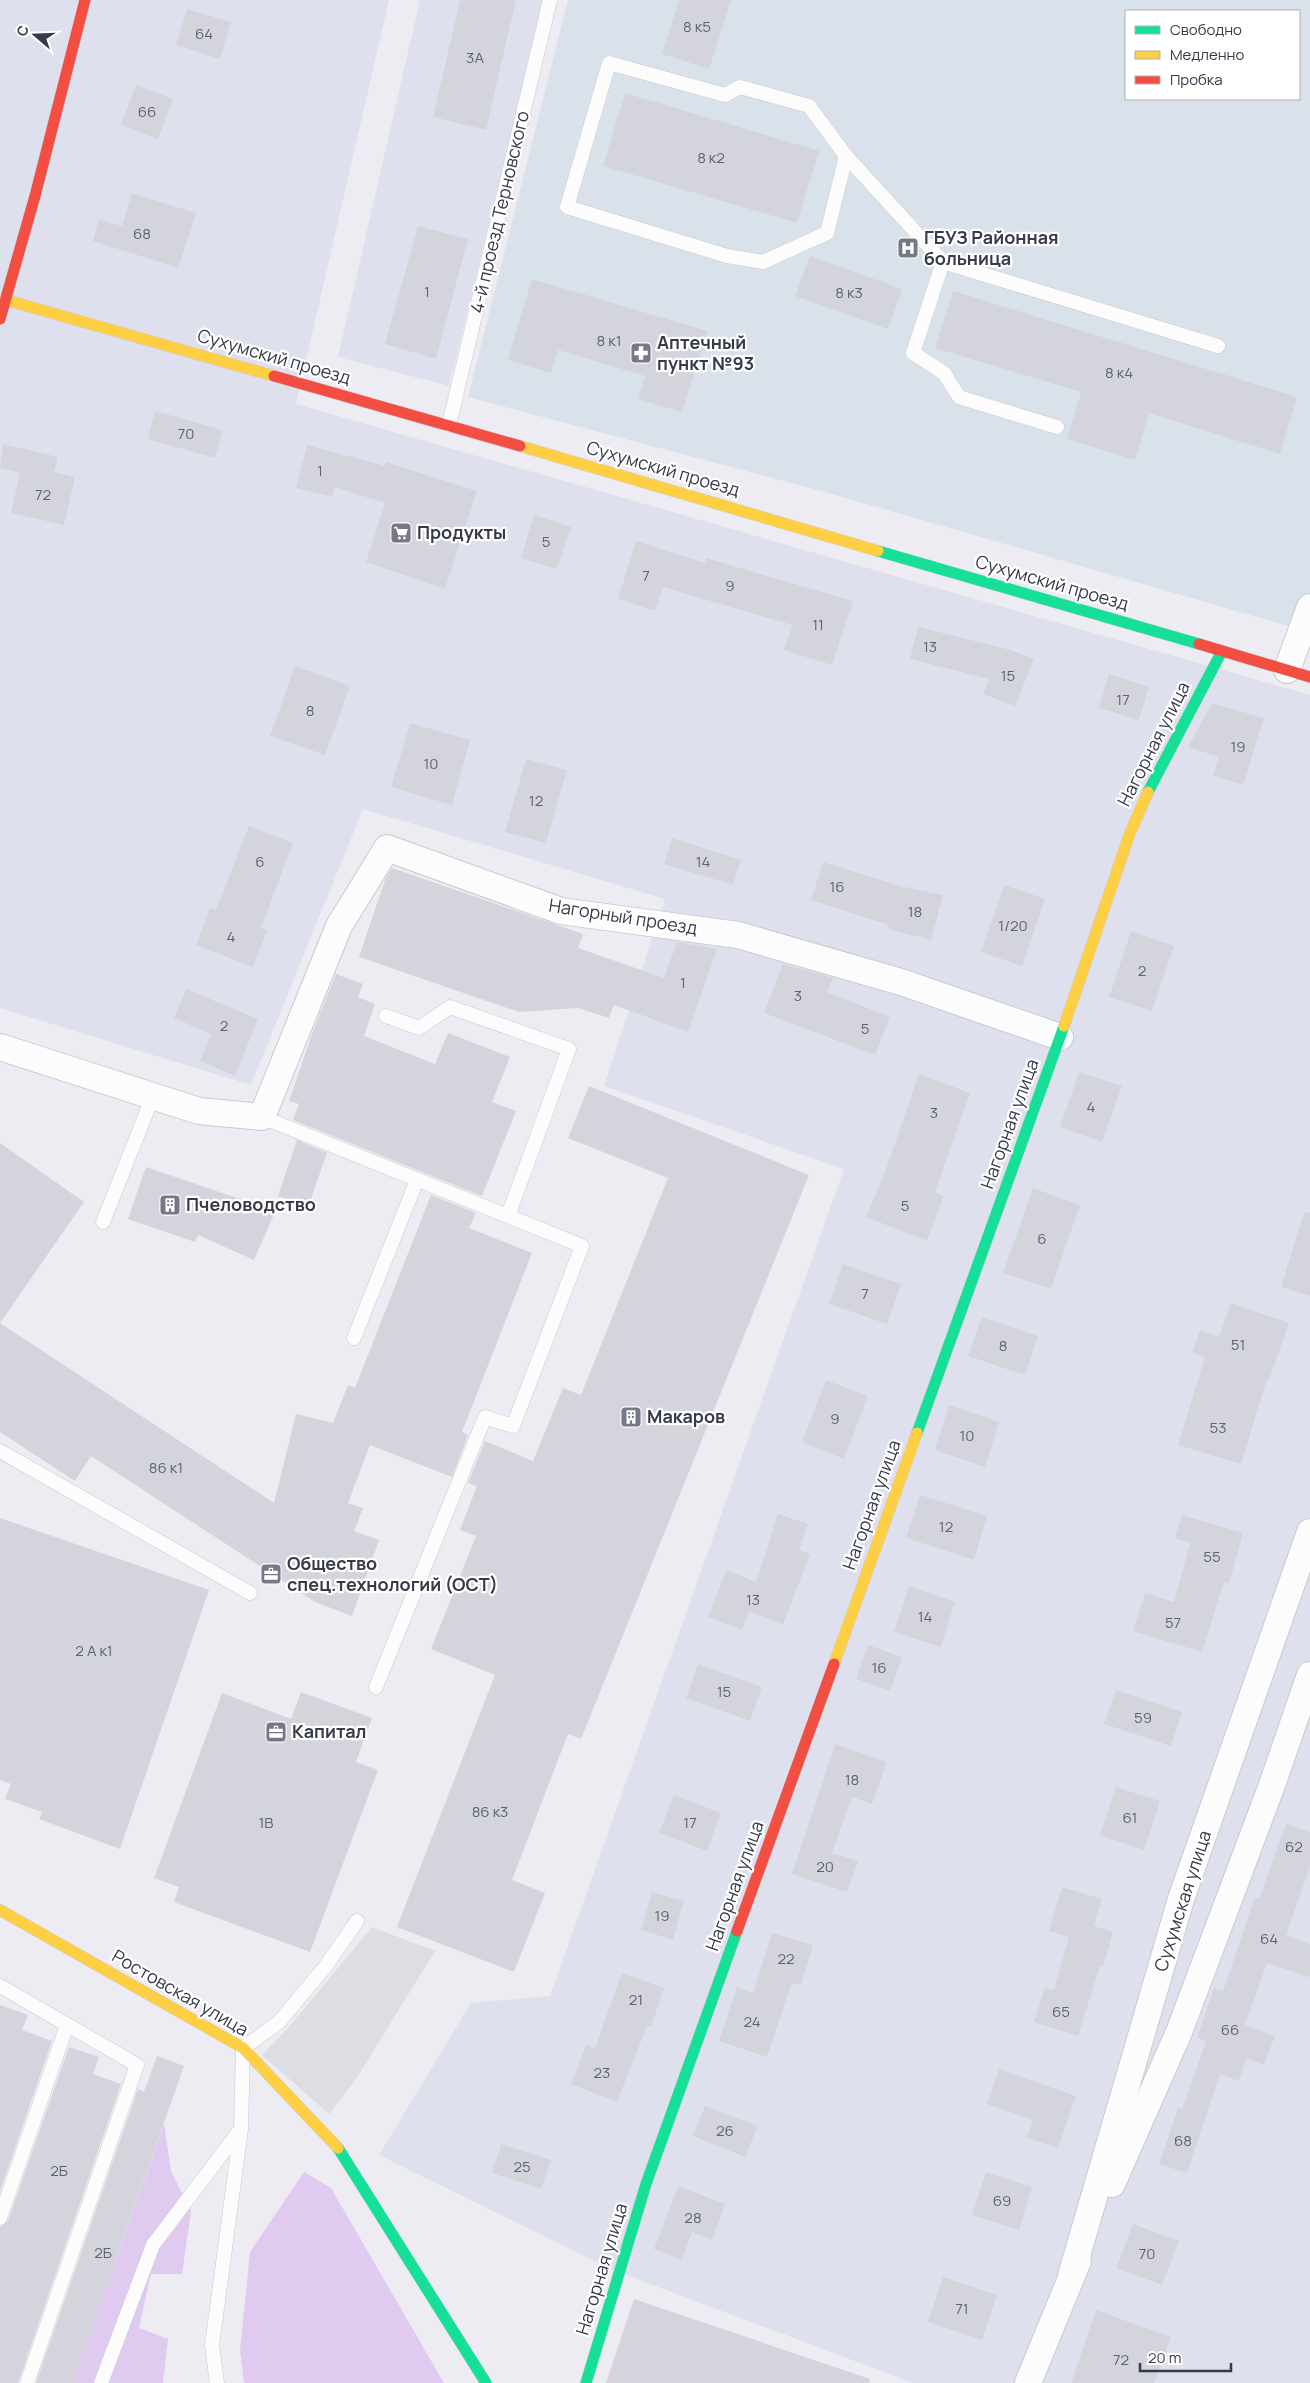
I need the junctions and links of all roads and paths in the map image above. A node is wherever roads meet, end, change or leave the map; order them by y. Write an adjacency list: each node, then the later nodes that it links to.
1 (85, 0): 5 (street)
2 (550, 0): 8 (lane, 4-й проезд Терновского)
3 (846, 156): 3 (lane); 4 (lane)
4 (943, 262): 7 (lane); 9 (lane)
5 (6, 300): 6 (street); 8 (street, Сухумский проезд)
6 (0, 319)
7 (1218, 346)
8 (449, 425): 11 (street, Сухумский проезд)
9 (1057, 427)
10 (1310, 607): 12 (street)
11 (1222, 651): 12 (street, Сухумский проезд); 14 (street, Нагорная улица)
12 (1299, 674)
13 (386, 1016): 19 (lane)
14 (1060, 1037): 17 (street, Нагорный проезд); 39 (street, Нагорная улица)
15 (0, 1047): 16 (street)
16 (153, 1096): 17 (street); 20 (lane)
17 (262, 1117): 18 (lane)
18 (418, 1180): 19 (lane); 21 (lane)
19 (508, 1216): 26 (lane)
20 (104, 1222)
21 (354, 1338)
22 (0, 1451): 24 (lane)
23 (1310, 1532): 34 (street, Сухумская улица)
24 (250, 1593)
25 (1310, 1675): 34 (street, Сухумская улица)
26 (376, 1687)
27 (0, 1910): 31 (street, Ростовская улица)
28 (357, 1921): 31 (lane)
29 (0, 1986): 30 (lane)
30 (67, 2025): 33 (lane); 35 (lane)
31 (243, 2048): 32 (lane); 38 (street, Ростовская улица)
32 (241, 2128): 36 (lane); 37 (lane)
33 (0, 2218)
34 (1071, 2276): 40 (street, Сухумская улица)
35 (27, 2383)
36 (101, 2383)
37 (217, 2383)
38 (486, 2383)
39 (586, 2383)
40 (1028, 2383)

